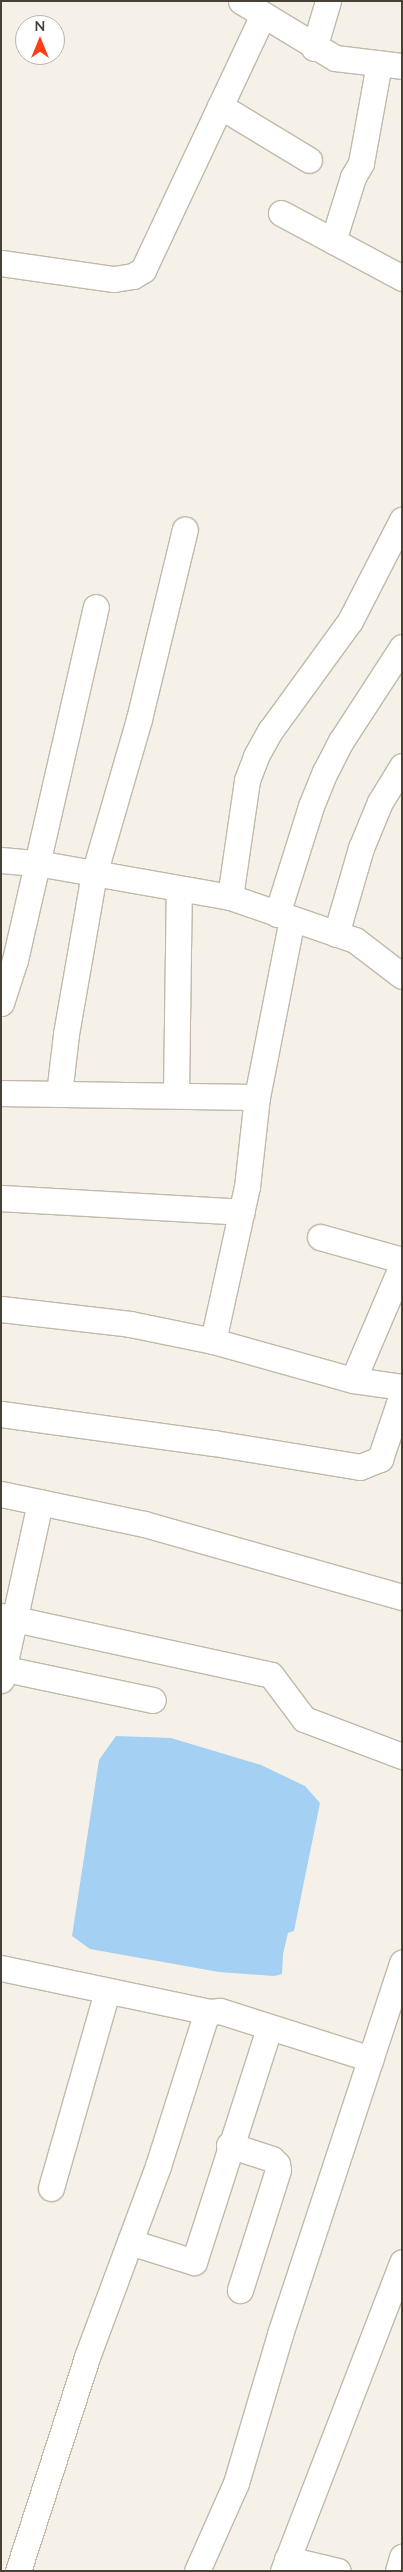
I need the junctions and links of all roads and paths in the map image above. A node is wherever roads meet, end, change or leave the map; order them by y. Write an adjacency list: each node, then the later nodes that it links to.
1 (241, 1): 3 (street)
2 (328, 1): 4 (street)
3 (263, 15): 4 (street); 6 (street)
4 (314, 48): 5 (street)
5 (395, 61): 9 (street)
6 (220, 106): 7 (street); 10 (street)
7 (309, 160)
8 (281, 213): 9 (street)
9 (333, 241): 11 (street)
10 (1, 263)
11 (402, 278)
12 (402, 520): 21 (street)
13 (186, 529): 19 (street)
14 (96, 607): 18 (street)
15 (402, 647): 22 (street)
16 (402, 766): 23 (street)
17 (1, 860): 18 (street)
18 (37, 863): 19 (street); 25 (street)
19 (94, 874): 20 (street); 27 (street)
20 (179, 889): 21 (street); 28 (street)
21 (230, 897): 22 (street)
22 (284, 916): 23 (street); 29 (street)
23 (336, 934): 24 (street)
24 (402, 976)
25 (1, 1003)
26 (1, 1093): 27 (street)
27 (59, 1094): 28 (street)
28 (176, 1094): 29 (street)
29 (257, 1097): 31 (street)
30 (1, 1198): 31 (street)
31 (242, 1212): 36 (street)
32 (320, 1237): 33 (street)
33 (402, 1260)
34 (402, 1265): 37 (street)
35 (1, 1308): 36 (street)
36 (213, 1341): 37 (street)
37 (354, 1380): 38 (street)
38 (402, 1387)
39 (402, 1394): 40 (street)
40 (1, 1414)
41 (1, 1494): 42 (street)
42 (40, 1502): 43 (street); 44 (street)
43 (402, 1597)
44 (8, 1618): 45 (street); 47 (street)
45 (2, 1672): 46 (street)
46 (153, 1700)
47 (402, 1756)
48 (402, 1962): 53 (street)
49 (1, 1968): 50 (street)
50 (107, 1991): 51 (street); 55 (street)
51 (209, 2012): 52 (street); 56 (street)
52 (268, 2028): 53 (street); 54 (street)
53 (371, 2059): 62 (street)
54 (229, 2145): 56 (street); 58 (street)
55 (50, 2188)
56 (130, 2242): 61 (street)
57 (402, 2262): 60 (street)
58 (240, 2290)
59 (402, 2557): 64 (street)
60 (285, 2565): 63 (street)
61 (18, 2571)
62 (197, 2571)
63 (338, 2571)
64 (398, 2571)

